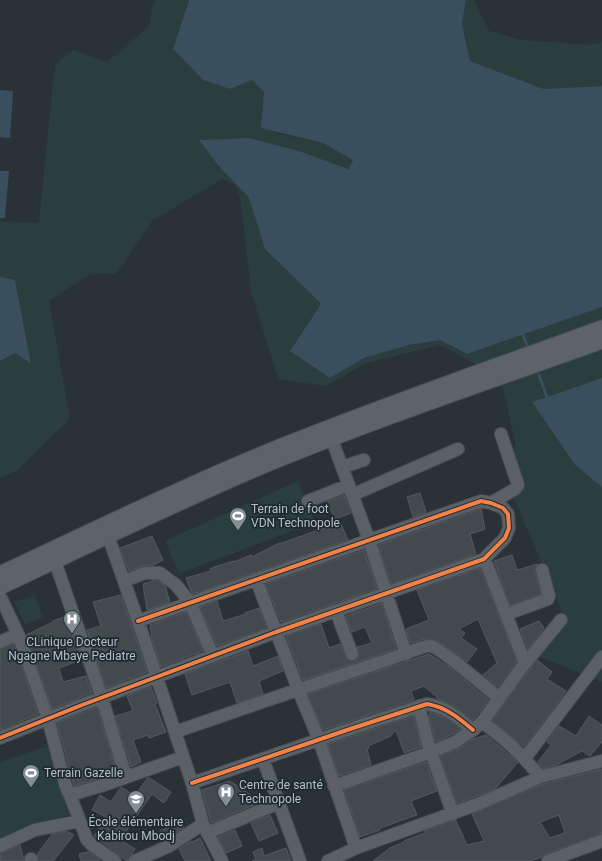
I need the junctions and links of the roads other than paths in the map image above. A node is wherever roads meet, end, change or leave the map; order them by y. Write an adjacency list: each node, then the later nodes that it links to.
1 (602, 328): 17 (main road)
2 (602, 341): 3 (main road)
3 (446, 397): 5 (main road); 21 (main road)
4 (501, 434): 11 (street)
5 (335, 448): 8 (street); 13 (main road)
6 (458, 449): 9 (street)
7 (364, 460): 8 (street)
8 (342, 467): 9 (street)
9 (350, 490): 10 (street); 12 (street)
10 (308, 501)
11 (490, 502): 12 (street); 14 (street)
12 (368, 540): 18 (street); 20 (street)
13 (111, 544): 15 (main road); 19 (street)
14 (484, 559): 20 (street); 24 (street)
15 (58, 570): 21 (main road); 37 (street)
16 (542, 570): 24 (street)
17 (0, 574)
18 (256, 578): 22 (street); 27 (street)
19 (124, 581): 22 (street); 26 (street)
20 (387, 593): 23 (street); 31 (street)
21 (0, 595): 28 (street)
22 (190, 602): 26 (street); 32 (street)
23 (336, 611): 27 (street); 30 (street)
24 (507, 614): 34 (street)
25 (560, 620): 34 (street)
26 (138, 621): 35 (street)
27 (276, 632): 32 (street); 36 (street)
28 (18, 634): 29 (street); 40 (street)
29 (0, 642)
30 (352, 654)
31 (406, 654): 36 (street); 38 (street)
32 (213, 656): 35 (street)
33 (602, 657): 47 (street)
34 (525, 663): 38 (street)
35 (156, 677): 37 (street); 42 (street)
36 (298, 689): 42 (street); 44 (street)
37 (102, 698): 40 (street); 51 (street)
38 (499, 698): 41 (street)
39 (419, 706): 41 (street); 44 (street); 45 (street)
40 (48, 719): 43 (street); 54 (street)
41 (478, 726): 45 (street); 47 (street)
42 (175, 732): 46 (street)
43 (0, 738)
44 (319, 740): 48 (street); 53 (street)
45 (431, 752): 53 (street); 56 (street)
46 (183, 757): 51 (street); 52 (street)
47 (525, 758): 50 (street)
48 (263, 759): 52 (street); 55 (street)
49 (602, 761): 50 (street)
50 (540, 777): 56 (street)
51 (126, 778): 54 (street)
52 (192, 783): 58 (street)
53 (334, 786): 61 (street)
54 (70, 795): 57 (street)
55 (279, 803): 58 (street); 65 (street)
56 (453, 814): 61 (street)
57 (80, 821): 60 (street); 62 (street)
58 (205, 829): 63 (street); 64 (street)
59 (599, 842): 67 (street)
60 (0, 846)
61 (356, 848): 66 (street)
62 (115, 861)
63 (135, 861)
64 (220, 861)
65 (300, 861)
66 (328, 861)
67 (548, 861)

